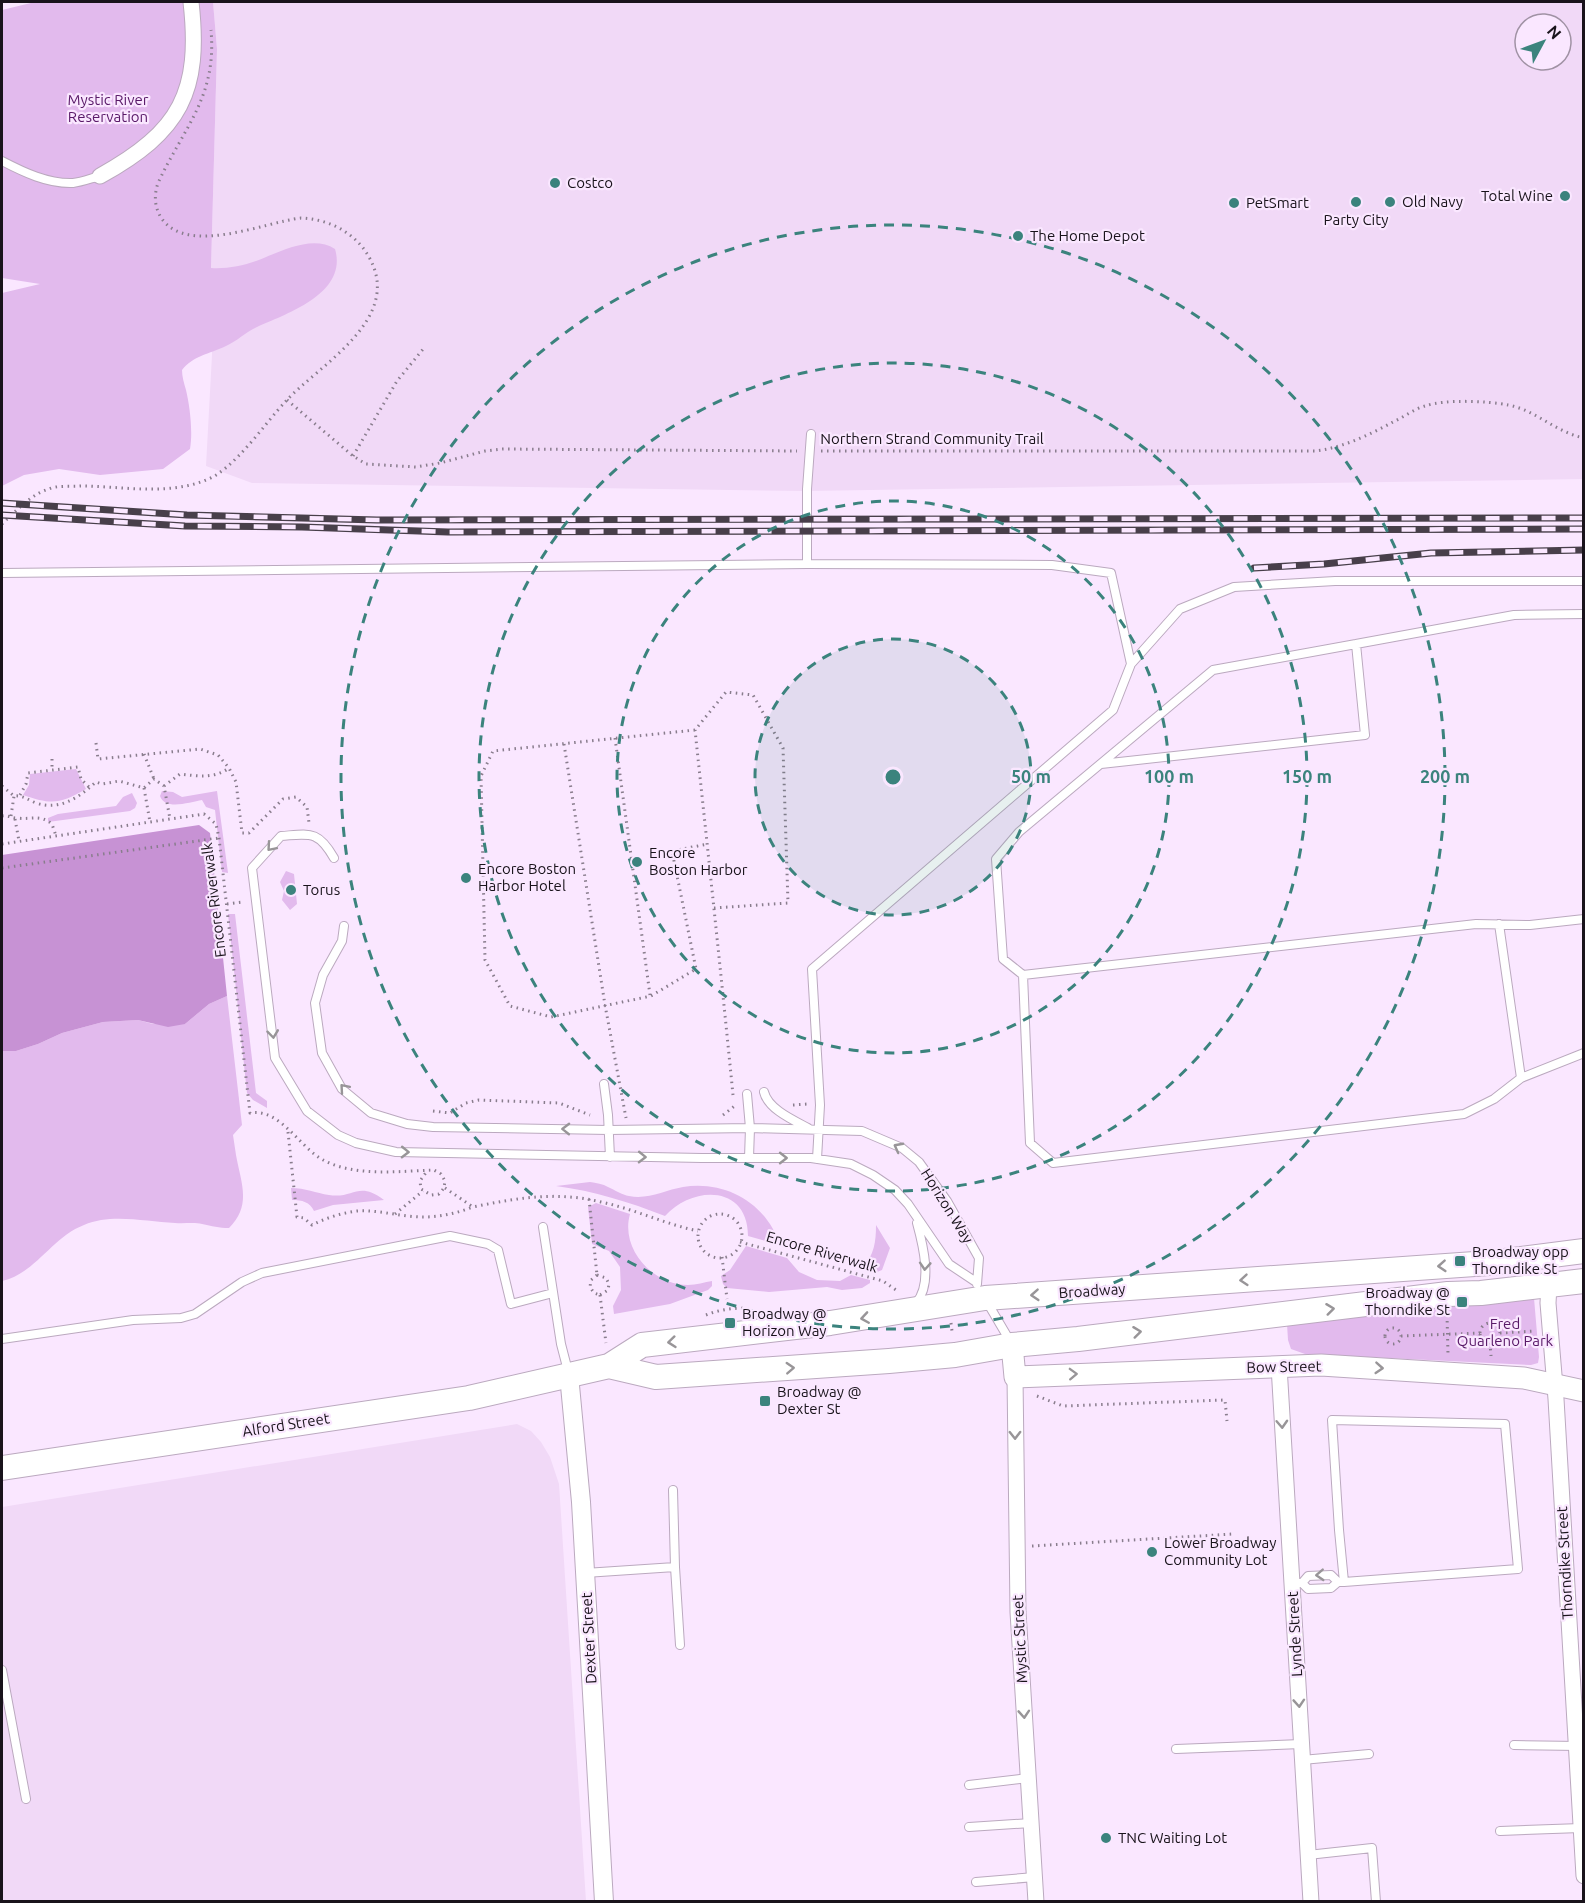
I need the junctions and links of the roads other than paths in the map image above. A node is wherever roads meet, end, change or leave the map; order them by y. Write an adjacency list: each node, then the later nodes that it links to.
1 (191, 2): 3 (street)
2 (2, 161): 3 (lane)
3 (100, 176)
4 (811, 434): 5 (lane)
5 (807, 564): 6 (lane); 10 (lane)
6 (2, 573)
7 (1584, 581): 10 (lane)
8 (1584, 614): 9 (lane)
9 (1356, 644): 11 (lane); 11 (lane)
10 (1131, 664): 24 (lane)
11 (1101, 764): 16 (lane)
12 (334, 858): 25 (lane, one-way to 25)
13 (1584, 919): 14 (lane)
14 (1498, 924): 16 (lane); 18 (lane)
15 (344, 926): 23 (lane, Horizon Way, one-way to 15)
16 (1023, 975): 18 (lane)
17 (1584, 1053): 18 (lane)
18 (1521, 1078)
19 (604, 1084): 23 (lane)
20 (765, 1096): 24 (lane)
21 (748, 1098): 22 (lane)
22 (750, 1128): 23 (lane, Horizon Way); 24 (lane, Horizon Way); 26 (lane)
23 (609, 1130): 25 (lane)
24 (816, 1130): 27 (lane); 33 (lane, Horizon Way, one-way to 24)
25 (610, 1157): 26 (lane, one-way to 26)
26 (749, 1158): 27 (lane, one-way to 27)
27 (817, 1159): 28 (lane)
28 (916, 1218): 33 (lane); 35 (lane, one-way to 35)
29 (543, 1227): 34 (lane)
30 (1584, 1251): 33 (main road, Broadway, one-way to 33)
31 (1584, 1281): 32 (main road, Broadway)
32 (1549, 1286): 37 (main road, Broadway, one-way to 32); 42 (street, Thorndike Street)
33 (981, 1290): 35 (main road, Broadway); 37 (lane)
34 (553, 1293): 36 (lane); 40 (lane)
35 (909, 1311): 38 (main road, Broadway, one-way to 38)
36 (2, 1339)
37 (1012, 1345): 38 (main road, Broadway, one-way to 37); 41 (main road)
38 (608, 1355): 40 (main road, Broadway)
39 (1279, 1366): 41 (main road, Bow Street, one-way to 39); 42 (main road, Bow Street, one-way to 42); 49 (street, Lynde Street, one-way to 49)
40 (569, 1375): 44 (main road, Alford Street); 47 (street, Dexter Street)
41 (1015, 1377): 59 (street, Mystic Street, one-way to 59)
42 (1554, 1384): 43 (main road, Bow Street); 52 (street, Thorndike Street)
43 (1584, 1391)
44 (2, 1468)
45 (673, 1490): 46 (lane)
46 (675, 1567): 47 (lane); 50 (lane)
47 (585, 1573): 70 (street, Dexter Street)
48 (1341, 1582): 48 (lane); 49 (lane); 49 (lane, one-way to 49)
49 (1297, 1583): 53 (street, Lynde Street, one-way to 53)
50 (680, 1645)
51 (2, 1670): 61 (lane)
52 (1579, 1712): 55 (street, Thorndike Street)
53 (1301, 1744): 56 (lane); 58 (street, Lynde Street)
54 (1514, 1745): 55 (lane)
55 (1580, 1746): 64 (street, Thorndike Street)
56 (1176, 1749)
57 (1369, 1754): 58 (lane)
58 (1302, 1760): 66 (street, Lynde Street)
59 (1028, 1778): 60 (lane); 62 (street, Mystic Street)
60 (969, 1785)
61 (26, 1799)
62 (1031, 1823): 63 (lane); 68 (street, Mystic Street)
63 (969, 1827)
64 (1581, 1828): 65 (lane); 67 (street, Thorndike Street)
65 (1500, 1832)
66 (1308, 1854): 72 (street, Lynde Street); 73 (lane)
67 (1584, 1875)
68 (1035, 1877): 69 (lane); 71 (street, Mystic Street)
69 (976, 1882)
70 (603, 1902)
71 (1036, 1902)
72 (1311, 1902)
73 (1376, 1902)

